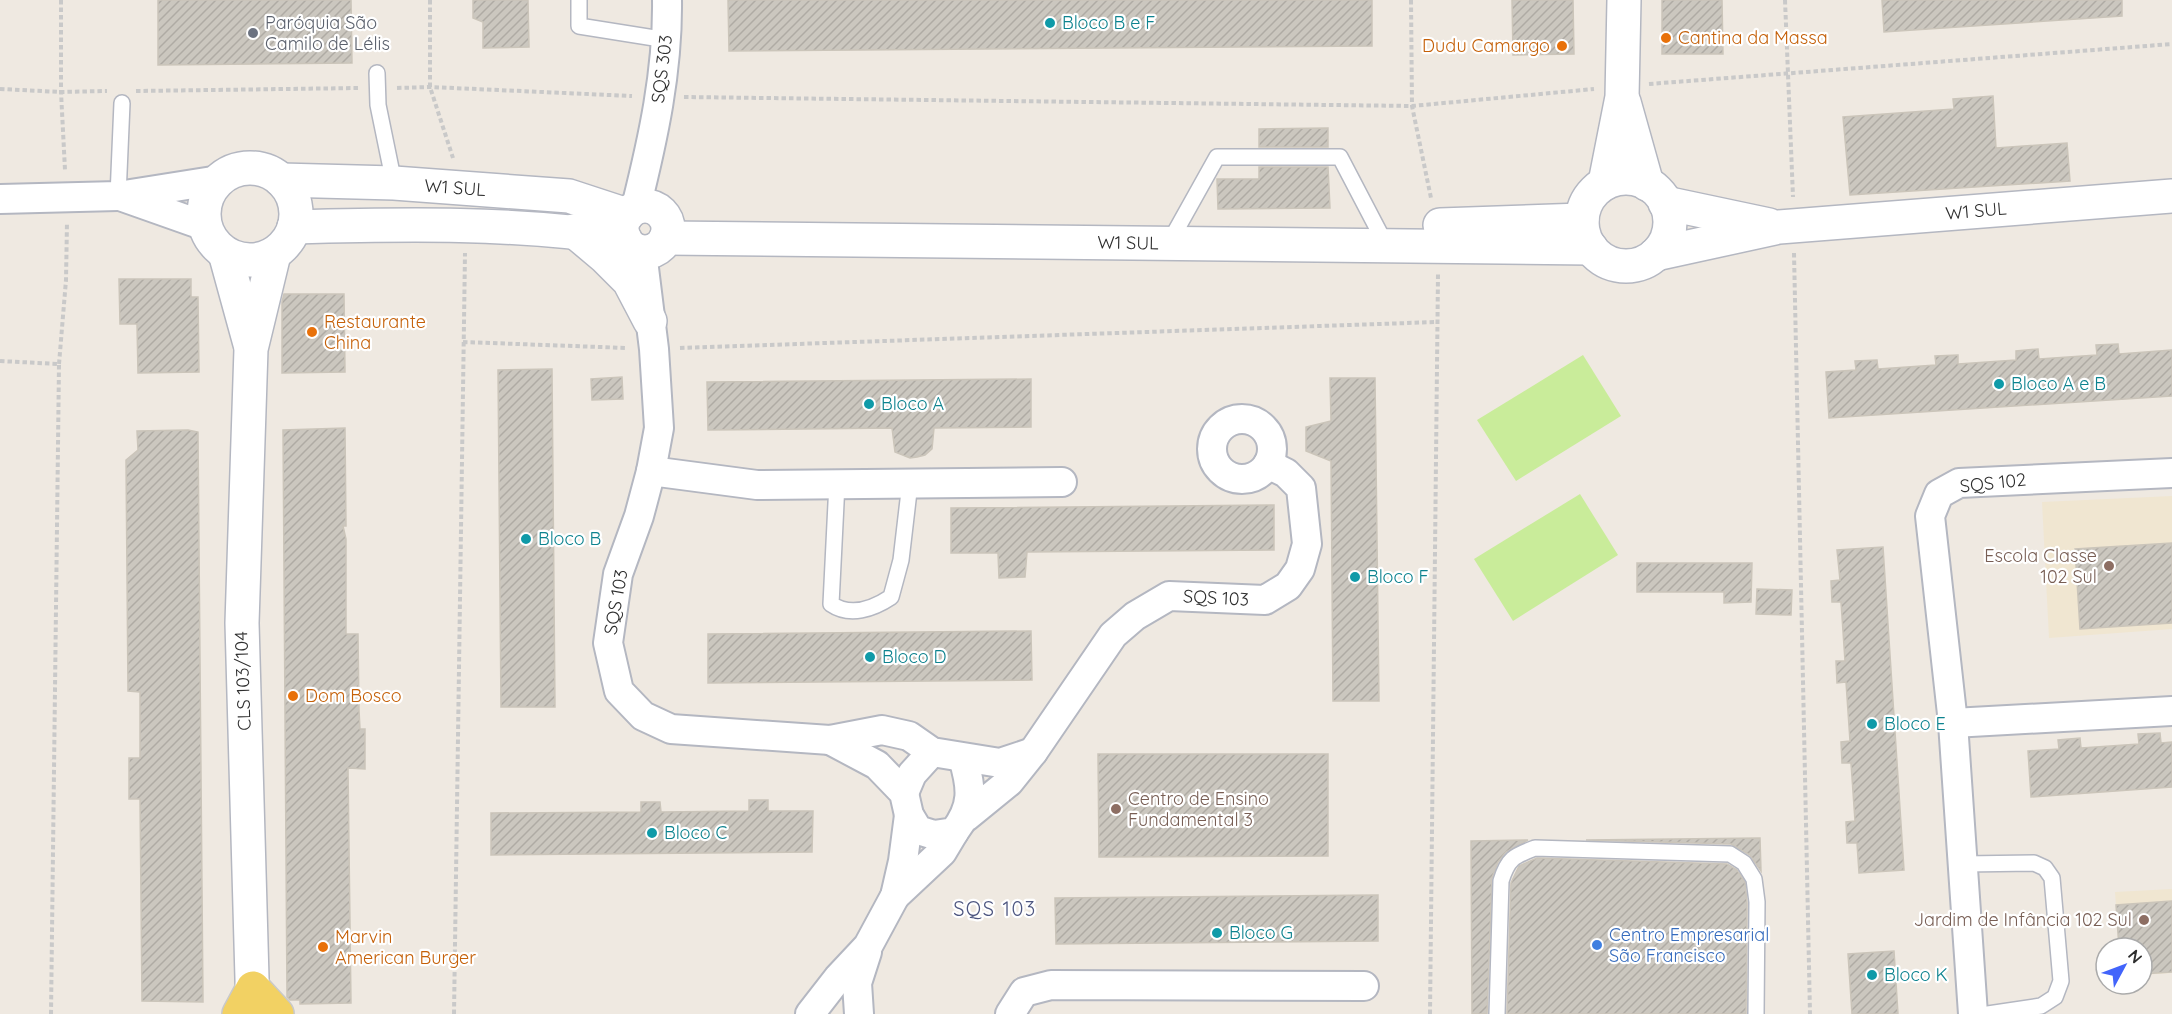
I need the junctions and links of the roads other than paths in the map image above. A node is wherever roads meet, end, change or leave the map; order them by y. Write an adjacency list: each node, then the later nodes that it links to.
1 (579, 0): 4 (lane)
2 (667, 0): 4 (street, SQS 303)
3 (1624, 0): 6 (street)
4 (667, 40): 19 (street, SQS 303)
5 (377, 80): 10 (lane)
6 (1622, 92): 11 (street); 12 (street)
7 (117, 97): 13 (lane)
8 (219, 180): 9 (street); 13 (street); 16 (street)
9 (281, 180): 10 (street, W1 SUL); 18 (street)
10 (394, 183): 19 (street, W1 SUL)
11 (1605, 183): 12 (street); 22 (street)
12 (1656, 193): 17 (street, W1 SUL); 26 (street)
13 (118, 196): 15 (street); 16 (street)
14 (2172, 196): 17 (street, W1 SUL)
15 (0, 199)
16 (205, 226): 24 (street)
17 (1786, 226): 26 (street, W1 SUL)
18 (294, 227): 20 (street, W1 SUL); 25 (street)
19 (647, 228): 20 (street, W1 SUL); 21 (street, W1 SUL); 27 (street, SQS 103)
20 (574, 231): 27 (street)
21 (1175, 234): 23 (street, W1 SUL); 23 (lane)
22 (1587, 234): 23 (street, W1 SUL); 26 (street)
23 (1381, 236)
24 (225, 253): 25 (street); 28 (street, CLS 103/104)
25 (274, 254): 28 (street, CLS 103/104)
26 (1656, 254)
27 (652, 335): 30 (street, SQS 103)
28 (251, 349): 47 (street, CLS 103/104)
29 (1268, 464): 39 (street, SQS 103)
30 (651, 471): 33 (street); 37 (street, SQS 103)
31 (2172, 472): 36 (street, SQS 102)
32 (1062, 482): 34 (street)
33 (837, 483): 34 (street); 34 (lane)
34 (910, 483)
35 (2172, 711): 36 (street)
36 (1953, 723): 43 (street, SQS 102)
37 (831, 740): 38 (street, SQS 103); 41 (street, SQS 103)
38 (932, 752): 40 (street, SQS 103); 41 (street, SQS 103)
39 (1033, 752): 40 (street, SQS 103); 42 (street, SQS 103)
40 (963, 758): 42 (street, SQS 103)
41 (907, 804): 42 (street, SQS 103); 44 (street, SQS 103)
42 (960, 825): 44 (street, SQS 103)
43 (1963, 864): 54 (street, SQS 102); 55 (lane)
44 (895, 896): 45 (street, SQS 103)
45 (868, 946): 49 (street, SQS 103); 50 (street, SQS 103)
46 (1364, 986): 51 (street)
47 (248, 1005): 48 (main road)
48 (276, 1014)
49 (814, 1014)
50 (859, 1014)
51 (1010, 1014)
52 (1497, 1014): 53 (lane)
53 (1756, 1014)
54 (1973, 1014)
55 (1988, 1014)

